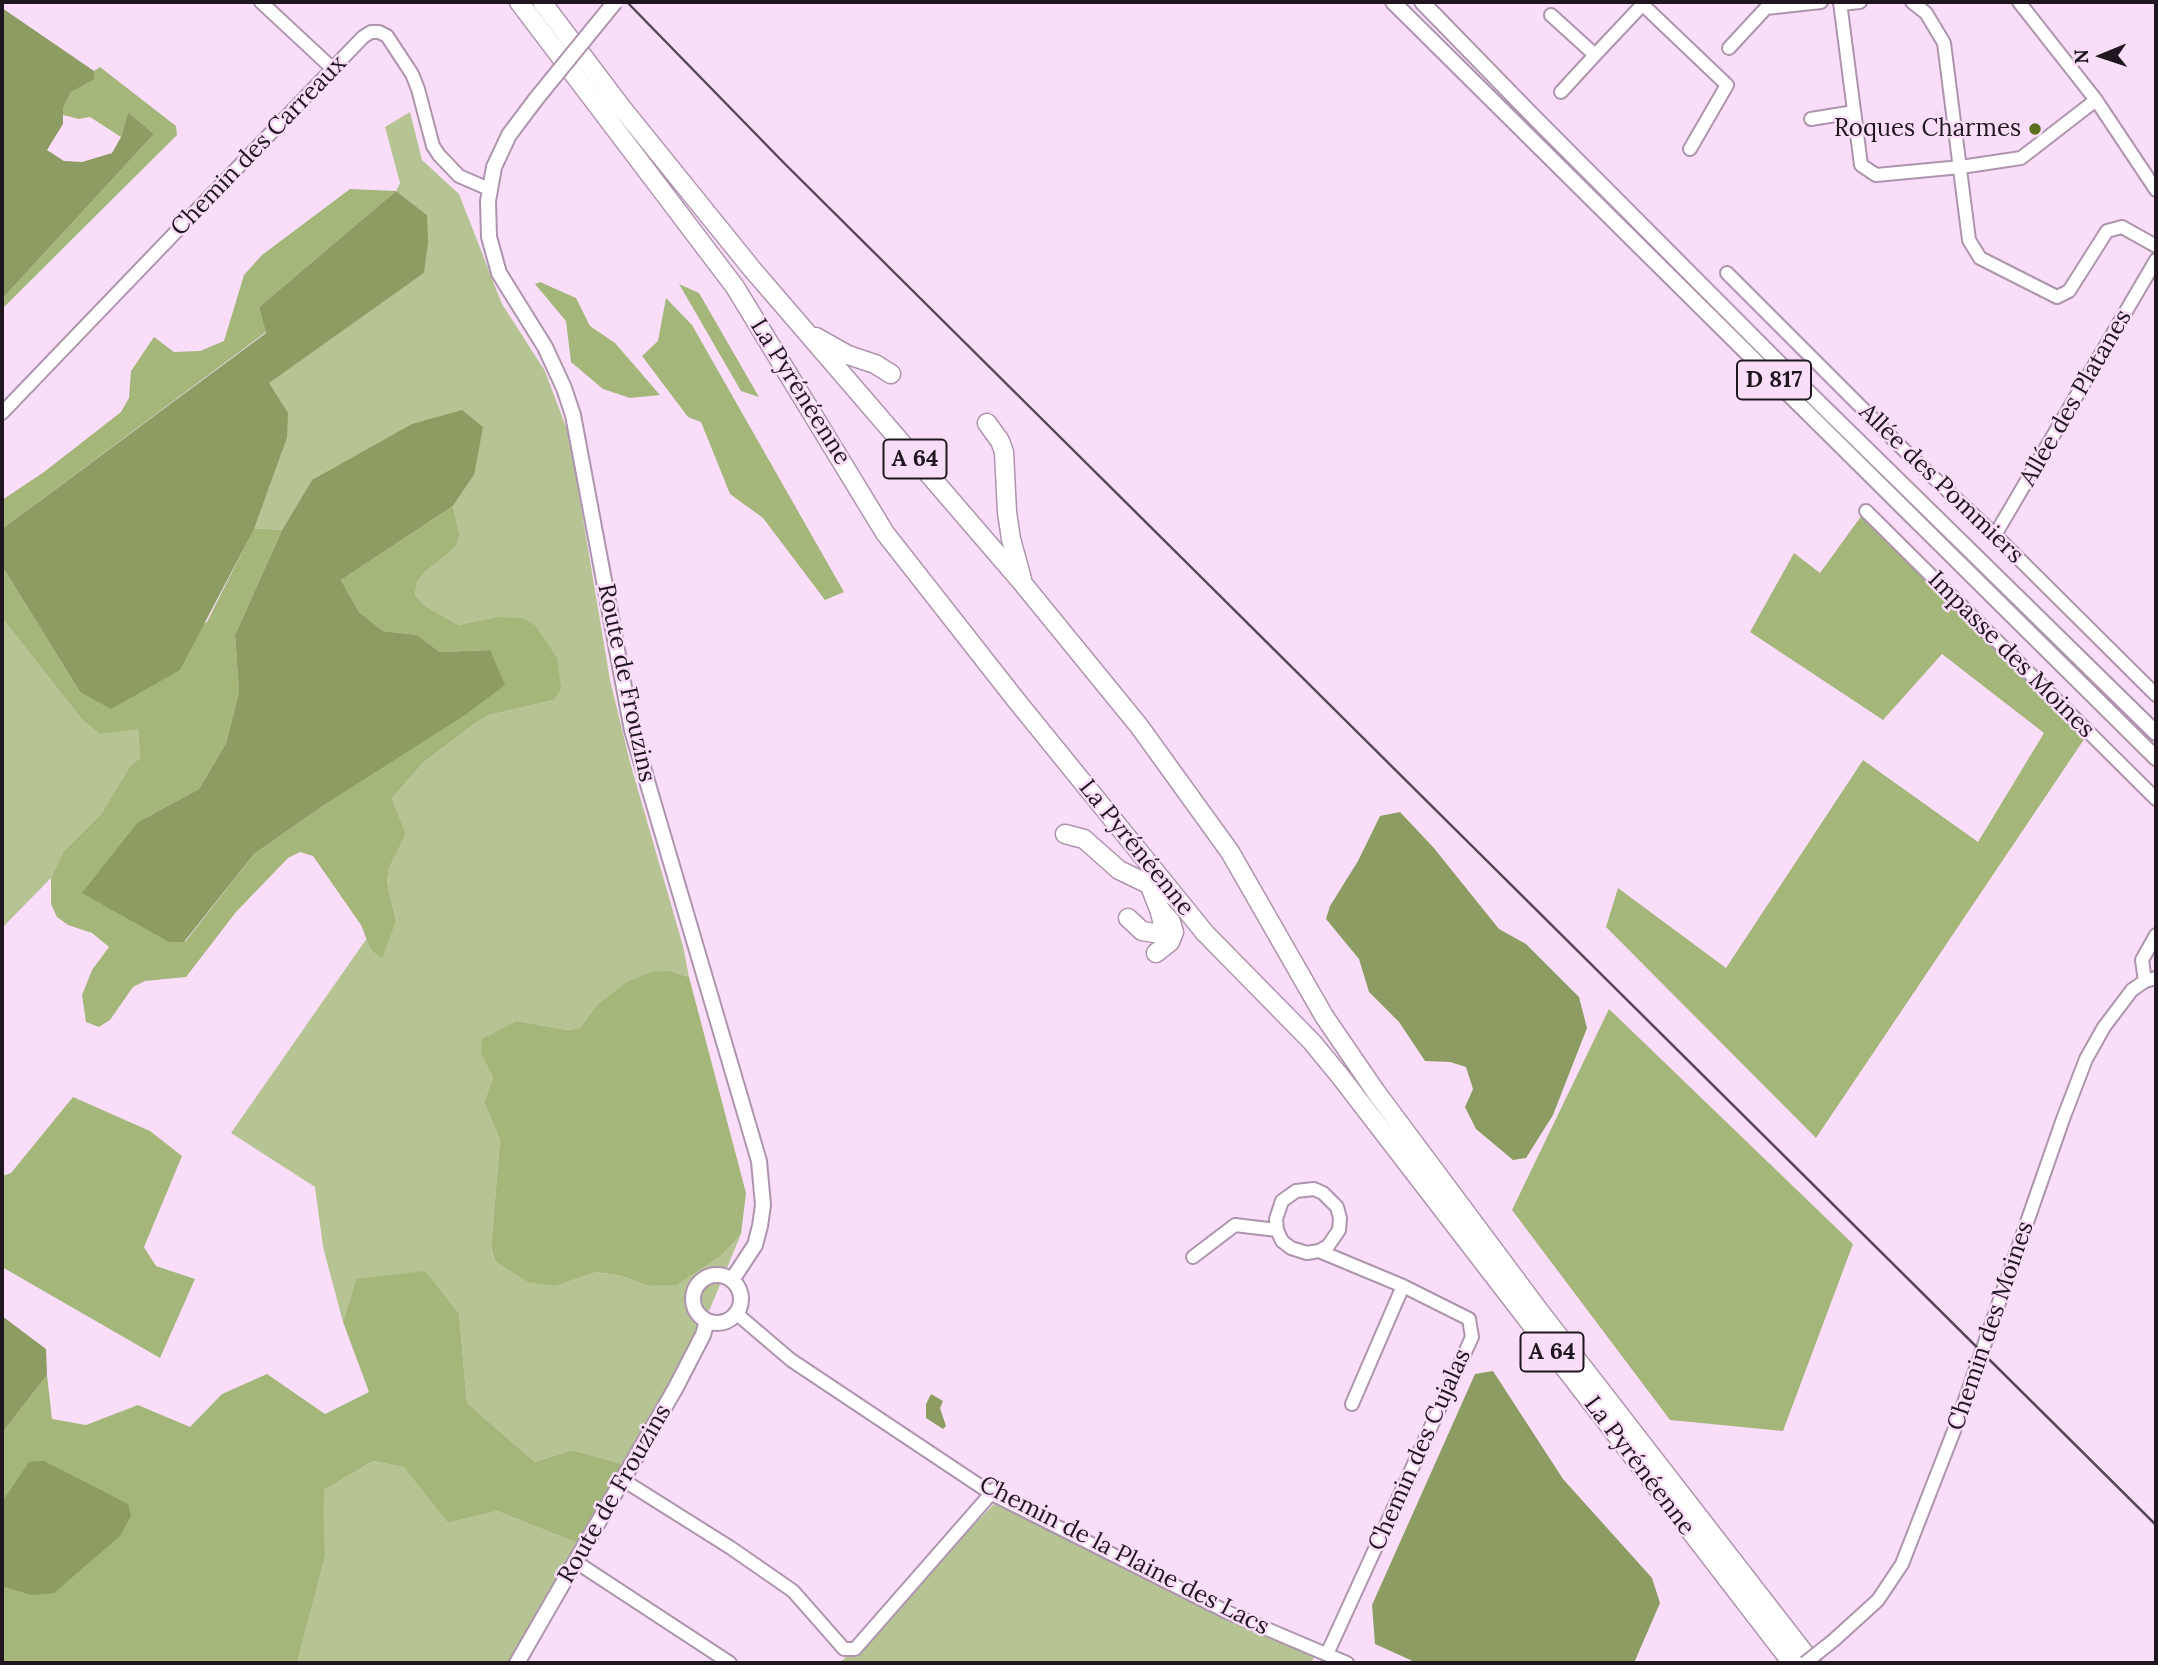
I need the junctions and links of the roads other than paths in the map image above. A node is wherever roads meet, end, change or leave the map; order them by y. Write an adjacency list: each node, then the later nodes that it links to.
1 (261, 2): 16 (street)
2 (519, 2): 40 (highway, La Pyrénéenne / A 64)
3 (542, 2): 28 (highway, La Pyrénéenne / A 64)
4 (615, 2): 23 (main road, Route de Frouzins, bridge)
5 (1393, 2): 37 (main road, D 817)
6 (1422, 2): 36 (main road, D 817)
7 (1821, 2): 14 (street)
8 (1860, 2): 12 (street)
9 (1912, 2): 22 (street)
10 (2019, 2): 18 (street)
11 (1643, 3): 15 (street); 21 (street)
12 (1840, 3): 19 (street)
13 (1551, 15): 15 (street)
14 (1729, 48)
15 (1595, 55): 17 (street)
16 (333, 69): 23 (street, Chemin des Carreaux); 30 (street, Chemin des Carreaux)
17 (1561, 92)
18 (2096, 100): 22 (street); 24 (street)
19 (1854, 112): 20 (street); 22 (street)
20 (1811, 119)
21 (1690, 149)
22 (1961, 167): 25 (street)
23 (489, 189): 52 (main road, Route de Frouzins)
24 (2156, 190)
25 (2156, 246)
26 (2156, 260): 33 (street, Allée des Platanes)
27 (1727, 273): 33 (street, Allée des Pommiers)
28 (805, 331): 29 (highway); 34 (highway, La Pyrénéenne / A 64)
29 (891, 373)
30 (2, 413)
31 (987, 423): 34 (highway)
32 (1866, 511): 38 (street, Impasse des Moines)
33 (1995, 535): 35 (street, Allée des Pommiers)
34 (1024, 585): 66 (highway, La Pyrénéenne / A 64)
35 (2156, 695)
36 (2156, 733)
37 (2156, 758)
38 (2156, 799)
39 (1065, 834): 41 (highway)
40 (1133, 845): 42 (highway); 43 (highway, La Pyrénéenne / A 64)
41 (1119, 870): 42 (highway); 44 (highway)
42 (1149, 885): 43 (highway); 44 (highway)
43 (1176, 898): 64 (highway, La Pyrénéenne / A 64)
44 (1158, 907): 45 (highway); 47 (highway)
45 (1128, 918)
46 (2156, 934): 48 (street)
47 (1156, 953)
48 (2150, 979): 65 (street, Chemin des Moines, bridge)
49 (1277, 1230): 50 (street, Chemin des Cujalas); 50 (street); 51 (street)
50 (1319, 1251): 53 (street, Chemin des Cujalas)
51 (1193, 1257)
52 (732, 1280): 54 (main road); 55 (main road)
53 (1403, 1286): 56 (street); 60 (street, Chemin des Cujalas)
54 (737, 1314): 55 (main road); 58 (street, Chemin de la Plaine des Lacs)
55 (707, 1321): 57 (main road, Route de Frouzins)
56 (1352, 1404)
57 (623, 1479): 58 (street); 59 (main road, Route de Frouzins)
58 (994, 1491): 60 (street, Chemin de la Plaine des Lacs)
59 (576, 1562): 61 (main road, Route de Frouzins); 62 (street)
60 (1327, 1654): 63 (street, Chemin de la Plaine des Lacs)
61 (521, 1662)
62 (730, 1663)
63 (1348, 1663)
64 (1792, 1663)
65 (1805, 1663)
66 (1812, 1663)

